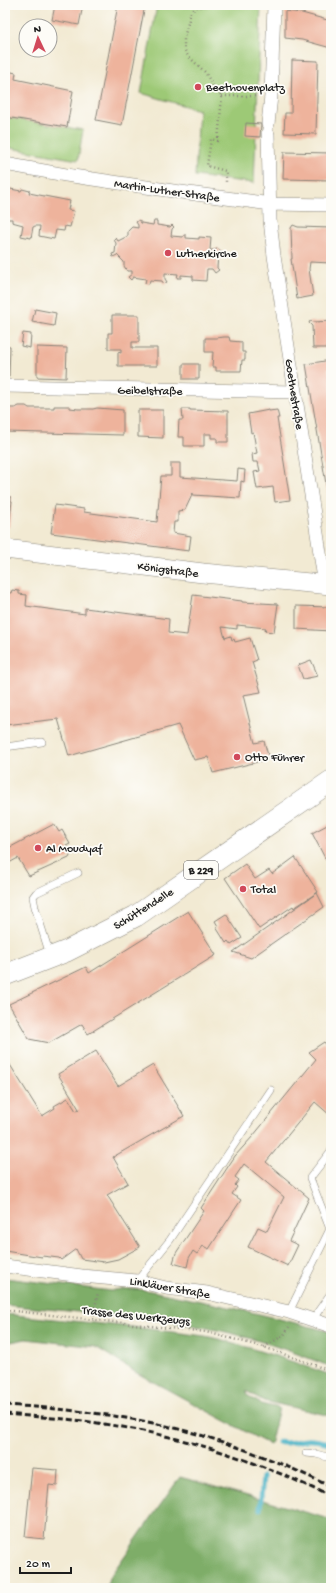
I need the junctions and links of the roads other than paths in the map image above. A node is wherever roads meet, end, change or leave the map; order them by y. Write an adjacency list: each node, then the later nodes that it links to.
1 (274, 5): 3 (street, Goethestraße)
2 (5, 164): 3 (street, Martin-Luther-Straße)
3 (271, 204): 4 (street, Martin-Luther-Straße); 6 (street, Goethestraße)
4 (331, 205)
5 (5, 386): 6 (street, Geibelstraße)
6 (294, 392): 8 (street, Goethestraße)
7 (5, 549): 8 (main road, Königstraße)
8 (328, 585)
9 (42, 742): 10 (lane)
10 (5, 747)
11 (331, 781): 13 (main road, Schüttendelle / B 229)
12 (78, 874): 13 (lane)
13 (51, 957): 14 (main road, Schüttendelle / B 229)
14 (5, 975)
15 (271, 1090): 18 (lane)
16 (331, 1152): 20 (lane)
17 (5, 1266): 18 (street, Linkläuer Straße)
18 (138, 1281): 20 (street, Linkläuer Straße)
19 (331, 1293): 21 (lane)
20 (290, 1312): 21 (street, Linkläuer Straße)
21 (312, 1320): 22 (street, Linkläuer Straße)
22 (331, 1326)
23 (306, 1453): 24 (lane)
24 (331, 1458)

